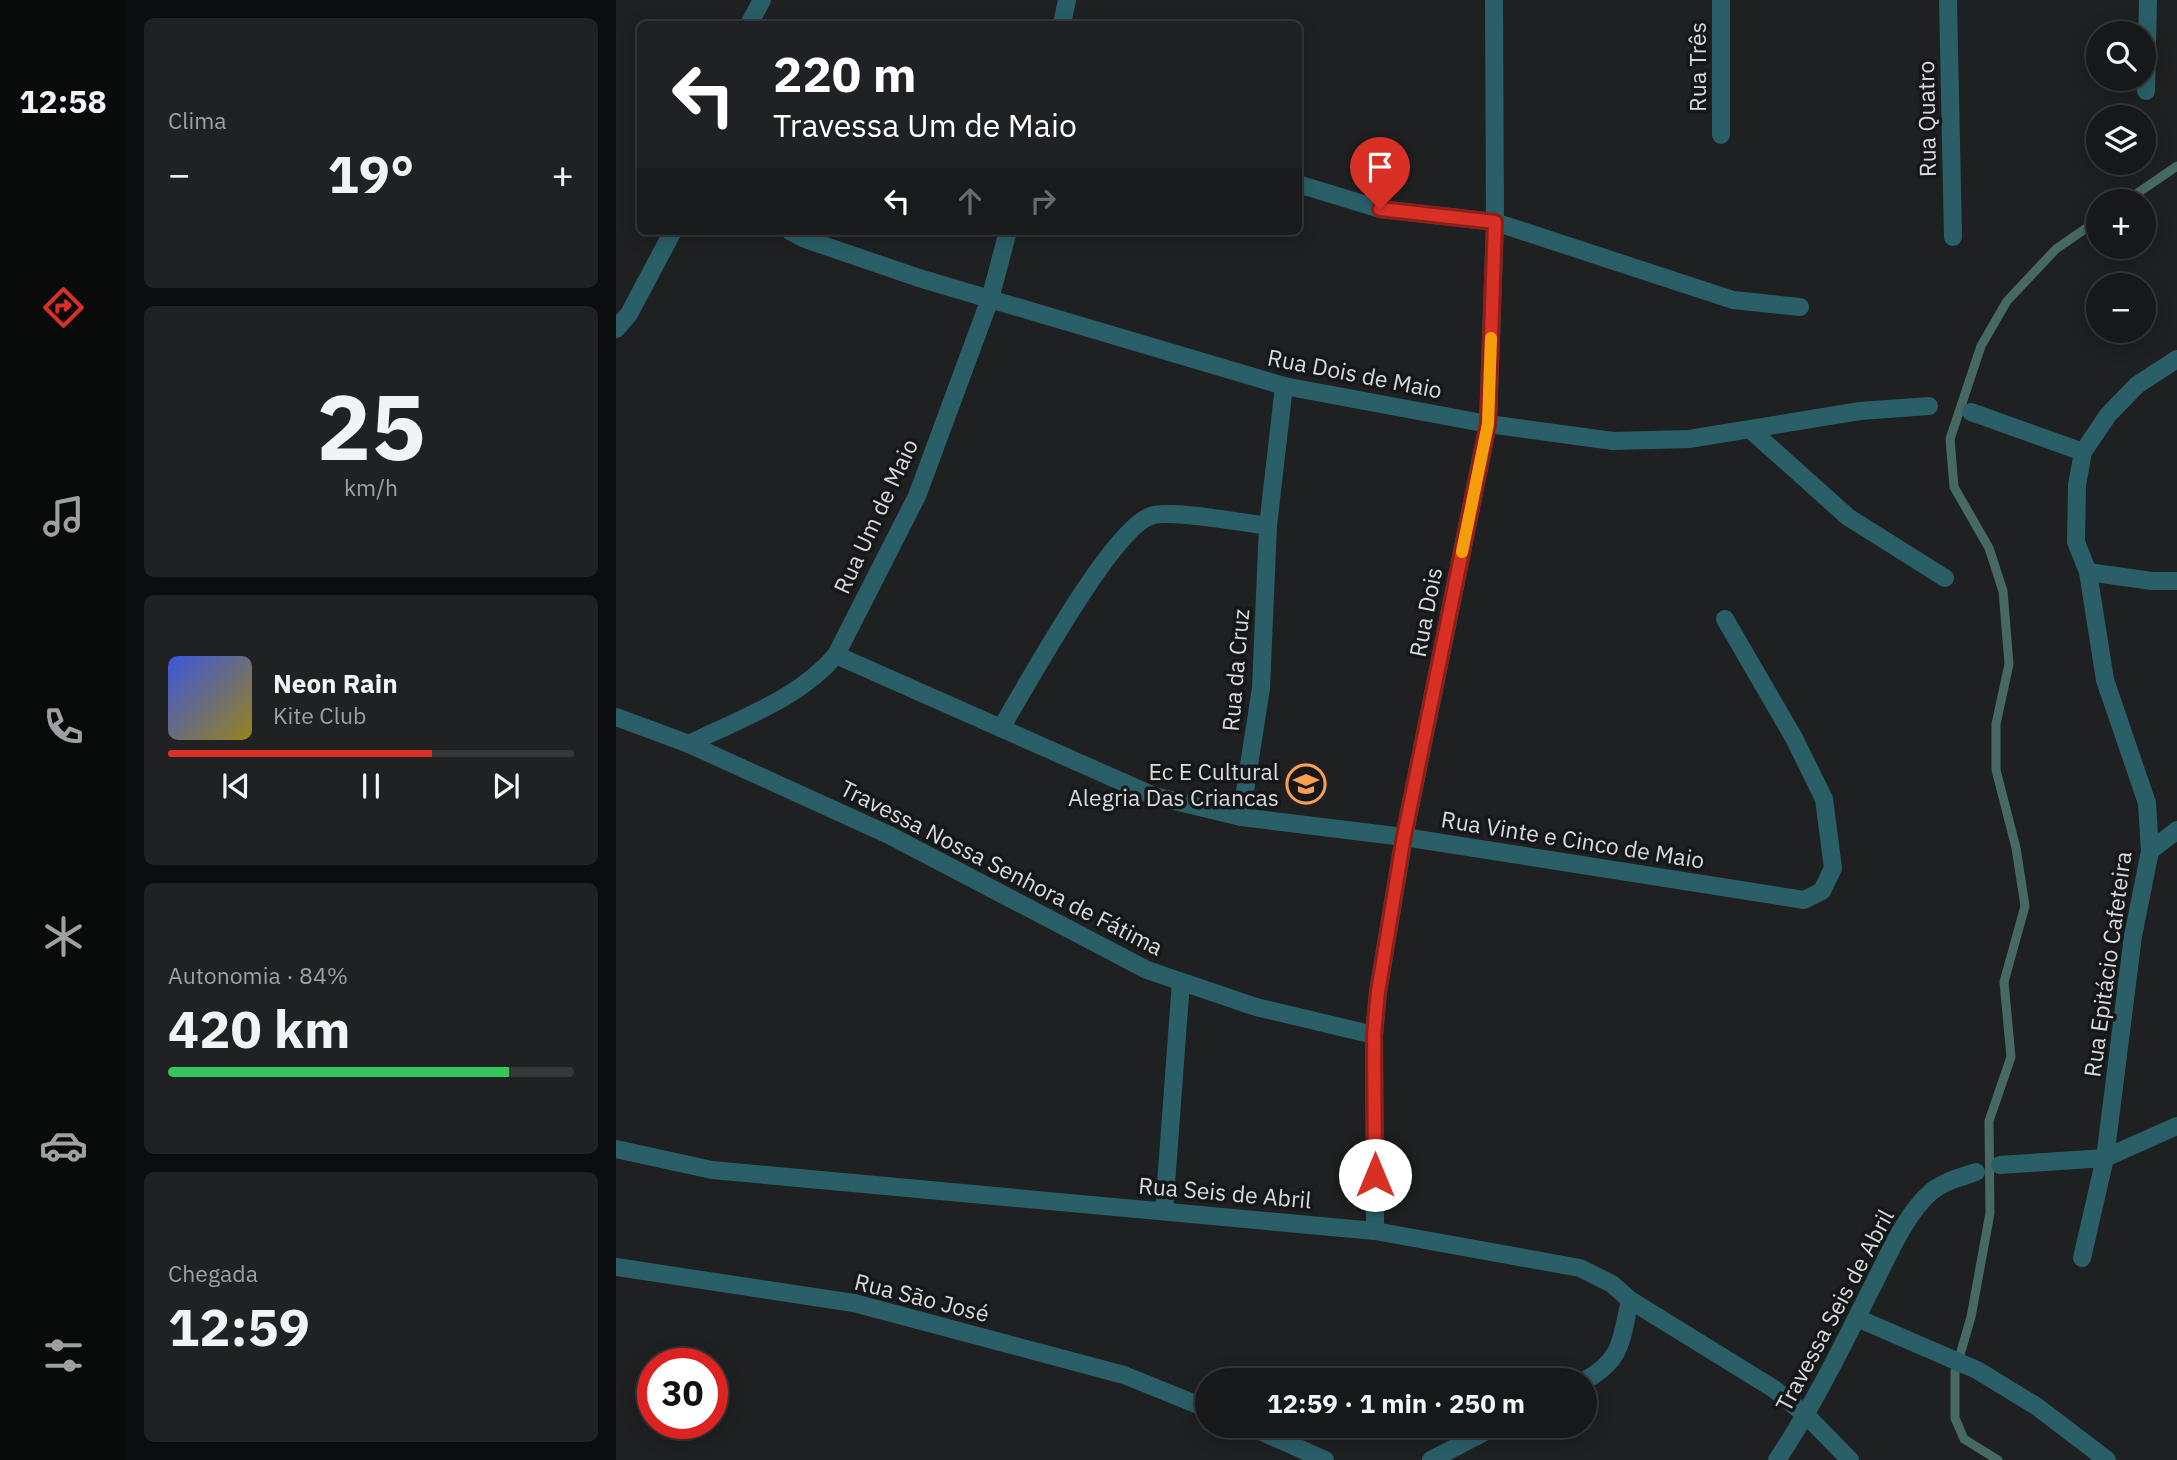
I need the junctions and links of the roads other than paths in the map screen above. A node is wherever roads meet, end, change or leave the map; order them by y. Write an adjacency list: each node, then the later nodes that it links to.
1 (762, 0): 7 (street)
2 (1068, 0): 8 (street)
3 (1494, 0): 12 (street, Rua Dois)
4 (1721, 0): 10 (street, Rua Três)
5 (1948, 0): 16 (street, Rua Quatro)
6 (2148, 0): 9 (street)
7 (751, 21)
8 (1063, 21)
9 (2148, 21)
10 (1721, 135)
11 (1302, 185): 12 (street)
12 (1495, 222): 18 (street); 24 (street, Rua Dois)
13 (671, 235): 19 (street)
14 (798, 235): 17 (street, Rua Dois de Maio)
15 (1007, 235): 17 (street, Rua Um de Maio)
16 (1953, 237)
17 (990, 299): 21 (street, Rua Dois de Maio); 32 (street, Rua Um de Maio)
18 (1800, 307)
19 (616, 329)
20 (2177, 359): 26 (street)
21 (1284, 386): 24 (street, Rua Dois de Maio); 27 (street, Rua da Cruz)
22 (1930, 406): 25 (street, Rua Dois de Maio)
23 (1971, 412): 26 (street)
24 (1488, 424): 25 (street, Rua Dois de Maio); 38 (street, Rua Dois)
25 (1752, 431): 29 (street)
26 (2083, 452): 28 (street, Rua Epitácio Cafeteira)
27 (1268, 526): 34 (street); 36 (street, Rua da Cruz)
28 (2088, 572): 30 (street); 39 (street, Rua Epitácio Cafeteira)
29 (1945, 578)
30 (2177, 581)
31 (1725, 619): 38 (street, Rua Vinte e Cinco de Maio)
32 (836, 655): 34 (street, Rua Vinte e Cinco de Maio); 35 (street, Rua Um de Maio)
33 (616, 717): 35 (street, Travessa Nossa Senhora de Fátima)
34 (1001, 728): 36 (street, Rua Vinte e Cinco de Maio)
35 (689, 744): 40 (street, Travessa Nossa Senhora de Fátima)
36 (1241, 817): 38 (street, Rua Vinte e Cinco de Maio)
37 (2177, 830): 39 (street)
38 (1404, 836): 41 (street, Rua Dois)
39 (2150, 851): 44 (street, Rua Epitácio Cafeteira)
40 (1181, 982): 41 (street, Travessa Nossa Senhora de Fátima); 47 (street)
41 (1374, 1035): 48 (street, Rua Dois)
42 (2177, 1126): 44 (street)
43 (616, 1149): 47 (street, Rua Seis de Abril)
44 (2105, 1158): 45 (street); 49 (street, Rua Epitácio Cafeteira)
45 (2000, 1165)
46 (1976, 1172): 52 (street, Travessa Seis de Abril)
47 (1164, 1211): 48 (street, Rua Seis de Abril)
48 (1375, 1231): 51 (street, Rua Seis de Abril)
49 (2081, 1258)
50 (616, 1268): 54 (street, Rua São José)
51 (1630, 1300): 53 (street); 55 (street, Rua Seis de Abril)
52 (1857, 1318): 55 (street, Travessa Seis de Abril); 62 (street)
53 (1597, 1374)
54 (1195, 1404)
55 (1807, 1416): 60 (street, Travessa Seis de Abril); 61 (street, Rua Seis de Abril)
56 (1276, 1438): 58 (street)
57 (1473, 1438): 59 (street)
58 (1325, 1460)
59 (1431, 1460)
60 (1777, 1460)
61 (1850, 1460)
62 (2107, 1460)

